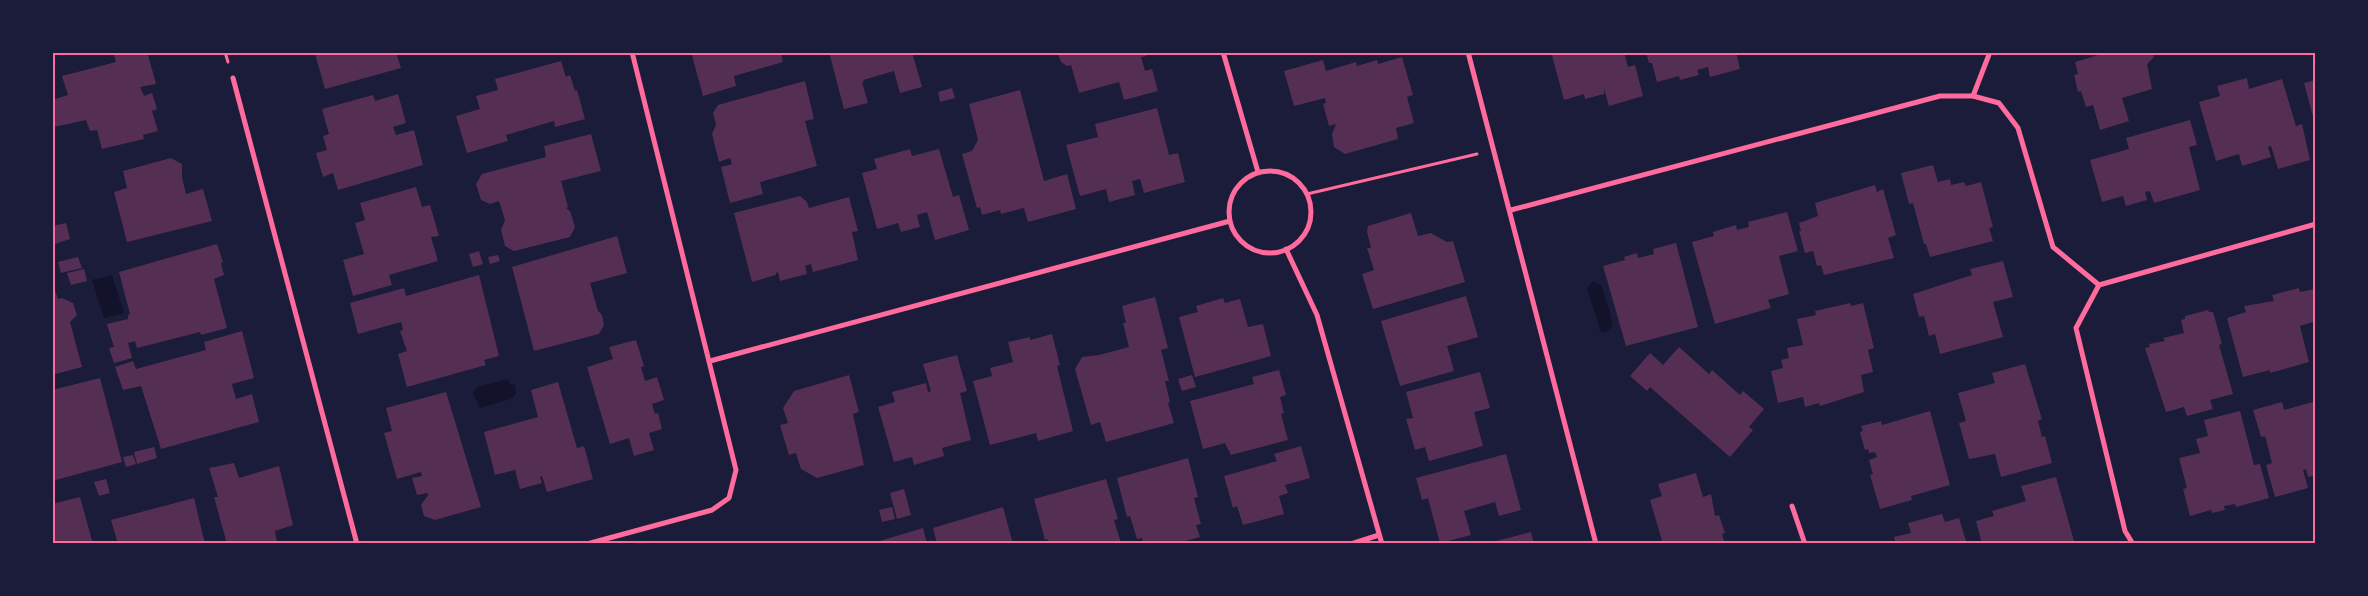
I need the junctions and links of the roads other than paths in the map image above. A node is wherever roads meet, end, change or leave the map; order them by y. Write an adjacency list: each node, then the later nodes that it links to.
1 (632, 52): 13 (street)
2 (1223, 52): 7 (street)
3 (1468, 52): 8 (street)
4 (1990, 52): 6 (street)
5 (233, 78): 16 (street)
6 (1973, 96): 8 (street); 12 (street)
7 (1258, 172): 9 (street); 11 (street)
8 (1511, 210): 20 (street)
9 (1230, 221): 11 (street); 13 (street)
10 (2316, 224): 12 (street)
11 (1286, 249): 15 (street)
12 (2099, 285): 22 (street)
13 (710, 361): 17 (street)
14 (1792, 506): 21 (street)
15 (1379, 535): 18 (street); 19 (street)
16 (356, 544)
17 (587, 544)
18 (1351, 544)
19 (1382, 544)
20 (1596, 544)
21 (1804, 544)
22 (2133, 544)

